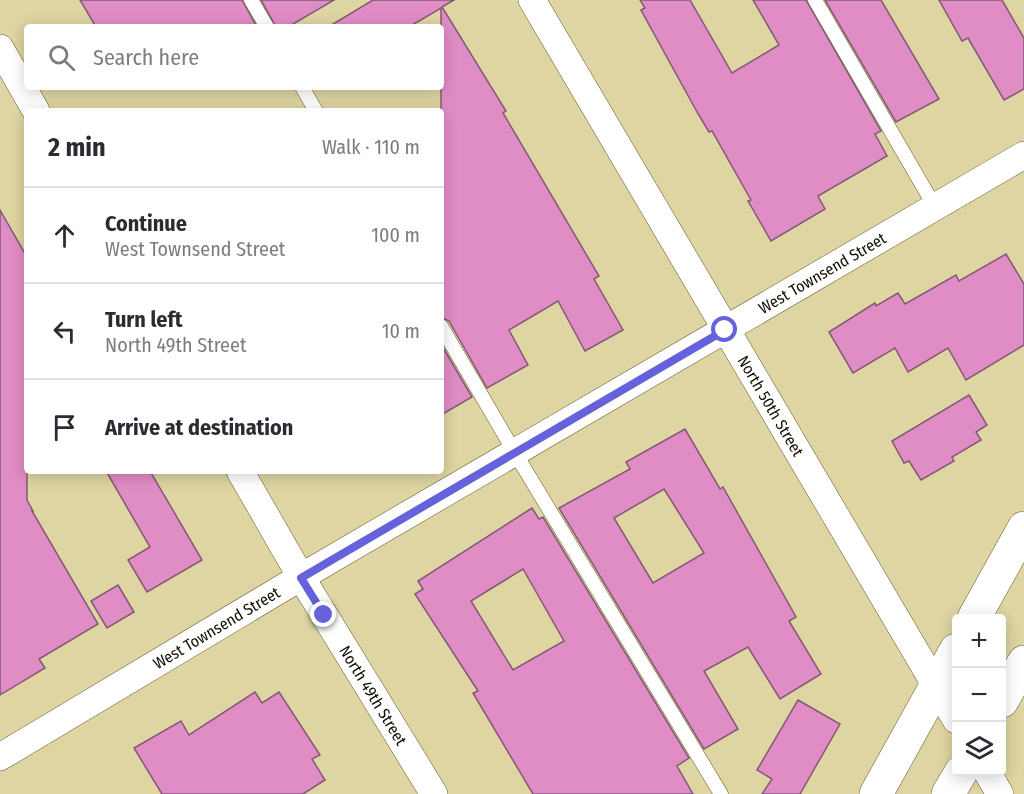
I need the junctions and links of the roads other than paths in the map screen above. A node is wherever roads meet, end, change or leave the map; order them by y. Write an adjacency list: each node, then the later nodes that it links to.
1 (251, 0): 4 (lane)
2 (532, 0): 13 (street, North 50th Street)
3 (815, 0): 12 (lane)
4 (265, 24)
5 (0, 48): 7 (street)
6 (24, 90): 9 (street)
7 (24, 90)
8 (304, 90): 10 (lane)
9 (34, 108)
10 (314, 108)
11 (1024, 155): 12 (street, West Townsend Street)
12 (935, 207): 13 (street, West Townsend Street)
13 (725, 330): 15 (street, West Townsend Street); 22 (street, North 50th Street)
14 (444, 331): 15 (lane)
15 (515, 453): 18 (street, West Townsend Street); 29 (lane)
16 (242, 474): 18 (street, North 49th Street)
17 (1024, 528): 19 (street)
18 (301, 578): 25 (street, West Townsend Street); 28 (street, North 49th Street)
19 (976, 614)
20 (952, 660): 22 (street)
21 (1024, 662): 23 (street)
22 (937, 686): 24 (street, North 50th Street); 30 (street)
23 (1006, 694)
24 (952, 712)
25 (0, 757)
26 (958, 776): 31 (street)
27 (990, 776): 32 (street)
28 (434, 794)
29 (721, 794)
30 (876, 794)
31 (948, 794)
32 (1000, 794)

